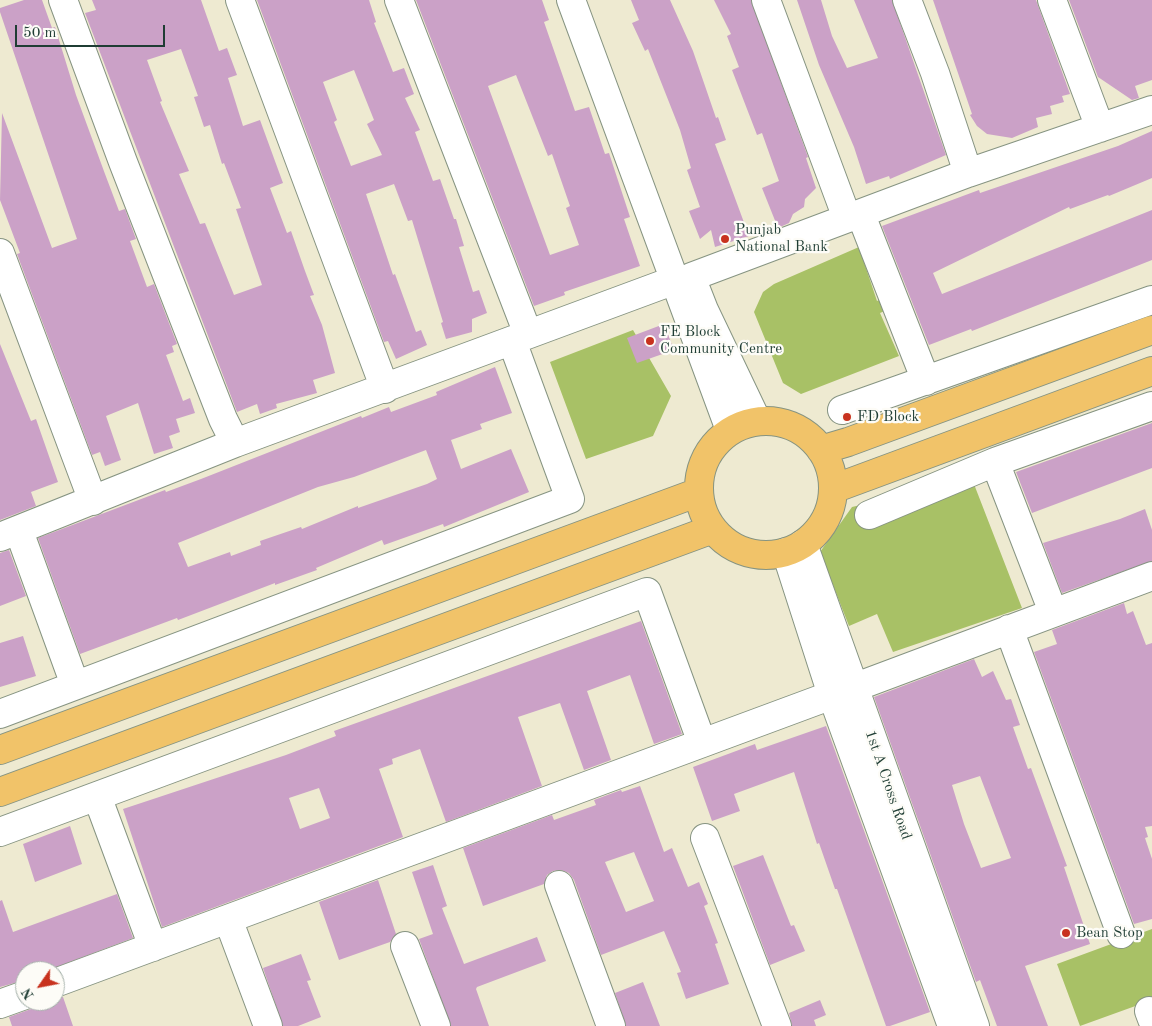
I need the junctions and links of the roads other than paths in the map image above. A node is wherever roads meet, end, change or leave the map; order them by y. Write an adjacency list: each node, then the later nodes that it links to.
1 (63, 0): 26 (street)
2 (240, 0): 21 (street)
3 (399, 0): 18 (street)
4 (571, 0): 12 (street)
5 (589, 0): 12 (street)
6 (766, 0): 13 (street)
7 (907, 0): 11 (street)
8 (1052, 0): 10 (street)
9 (1152, 110): 10 (street)
10 (1100, 128): 11 (street)
11 (968, 173): 13 (street)
12 (652, 195): 15 (street)
13 (854, 216): 15 (street); 20 (street)
14 (0, 253): 31 (street)
15 (683, 278): 18 (street); 24 (street); 25 (street)
16 (1152, 300): 20 (street)
17 (1152, 330): 27 (main road)
18 (520, 337): 21 (street); 39 (street)
19 (1152, 371): 29 (main road)
20 (926, 382): 23 (street)
21 (385, 389): 26 (street)
22 (1152, 406): 28 (street)
23 (842, 410)
24 (757, 421): 25 (main road); 27 (main road)
25 (730, 430): 30 (main road)
26 (235, 443): 31 (street)
27 (821, 450): 29 (main road)
28 (995, 462): 32 (street); 37 (street)
29 (833, 489): 35 (main road)
30 (699, 492): 33 (main road); 43 (main road)
31 (93, 501): 34 (street)
32 (869, 515)
33 (713, 529): 35 (main road); 45 (main road)
34 (10, 534): 39 (street)
35 (794, 548): 40 (street, 1st A Cross Road)
36 (1152, 576): 37 (street)
37 (1052, 612): 38 (street)
38 (1009, 629): 40 (street); 51 (street)
39 (75, 685): 41 (street)
40 (842, 692): 42 (street); 44 (street, 1st A Cross Road)
41 (0, 714)
42 (702, 743): 46 (street); 50 (street)
43 (0, 750)
44 (878, 789): 61 (street, 1st A Cross Road); 62 (street, 1st A Cross Road)
45 (0, 792)
46 (97, 796): 47 (street); 53 (street)
47 (0, 832)
48 (705, 838): 60 (street)
49 (559, 885): 59 (street)
50 (228, 919): 53 (street); 57 (street)
51 (1121, 934)
52 (405, 946): 58 (street)
53 (153, 947): 54 (street)
54 (65, 979)
55 (15, 999): 56 (street)
56 (0, 1004)
57 (268, 1026)
58 (436, 1026)
59 (611, 1026)
60 (777, 1026)
61 (952, 1026)
62 (974, 1026)

